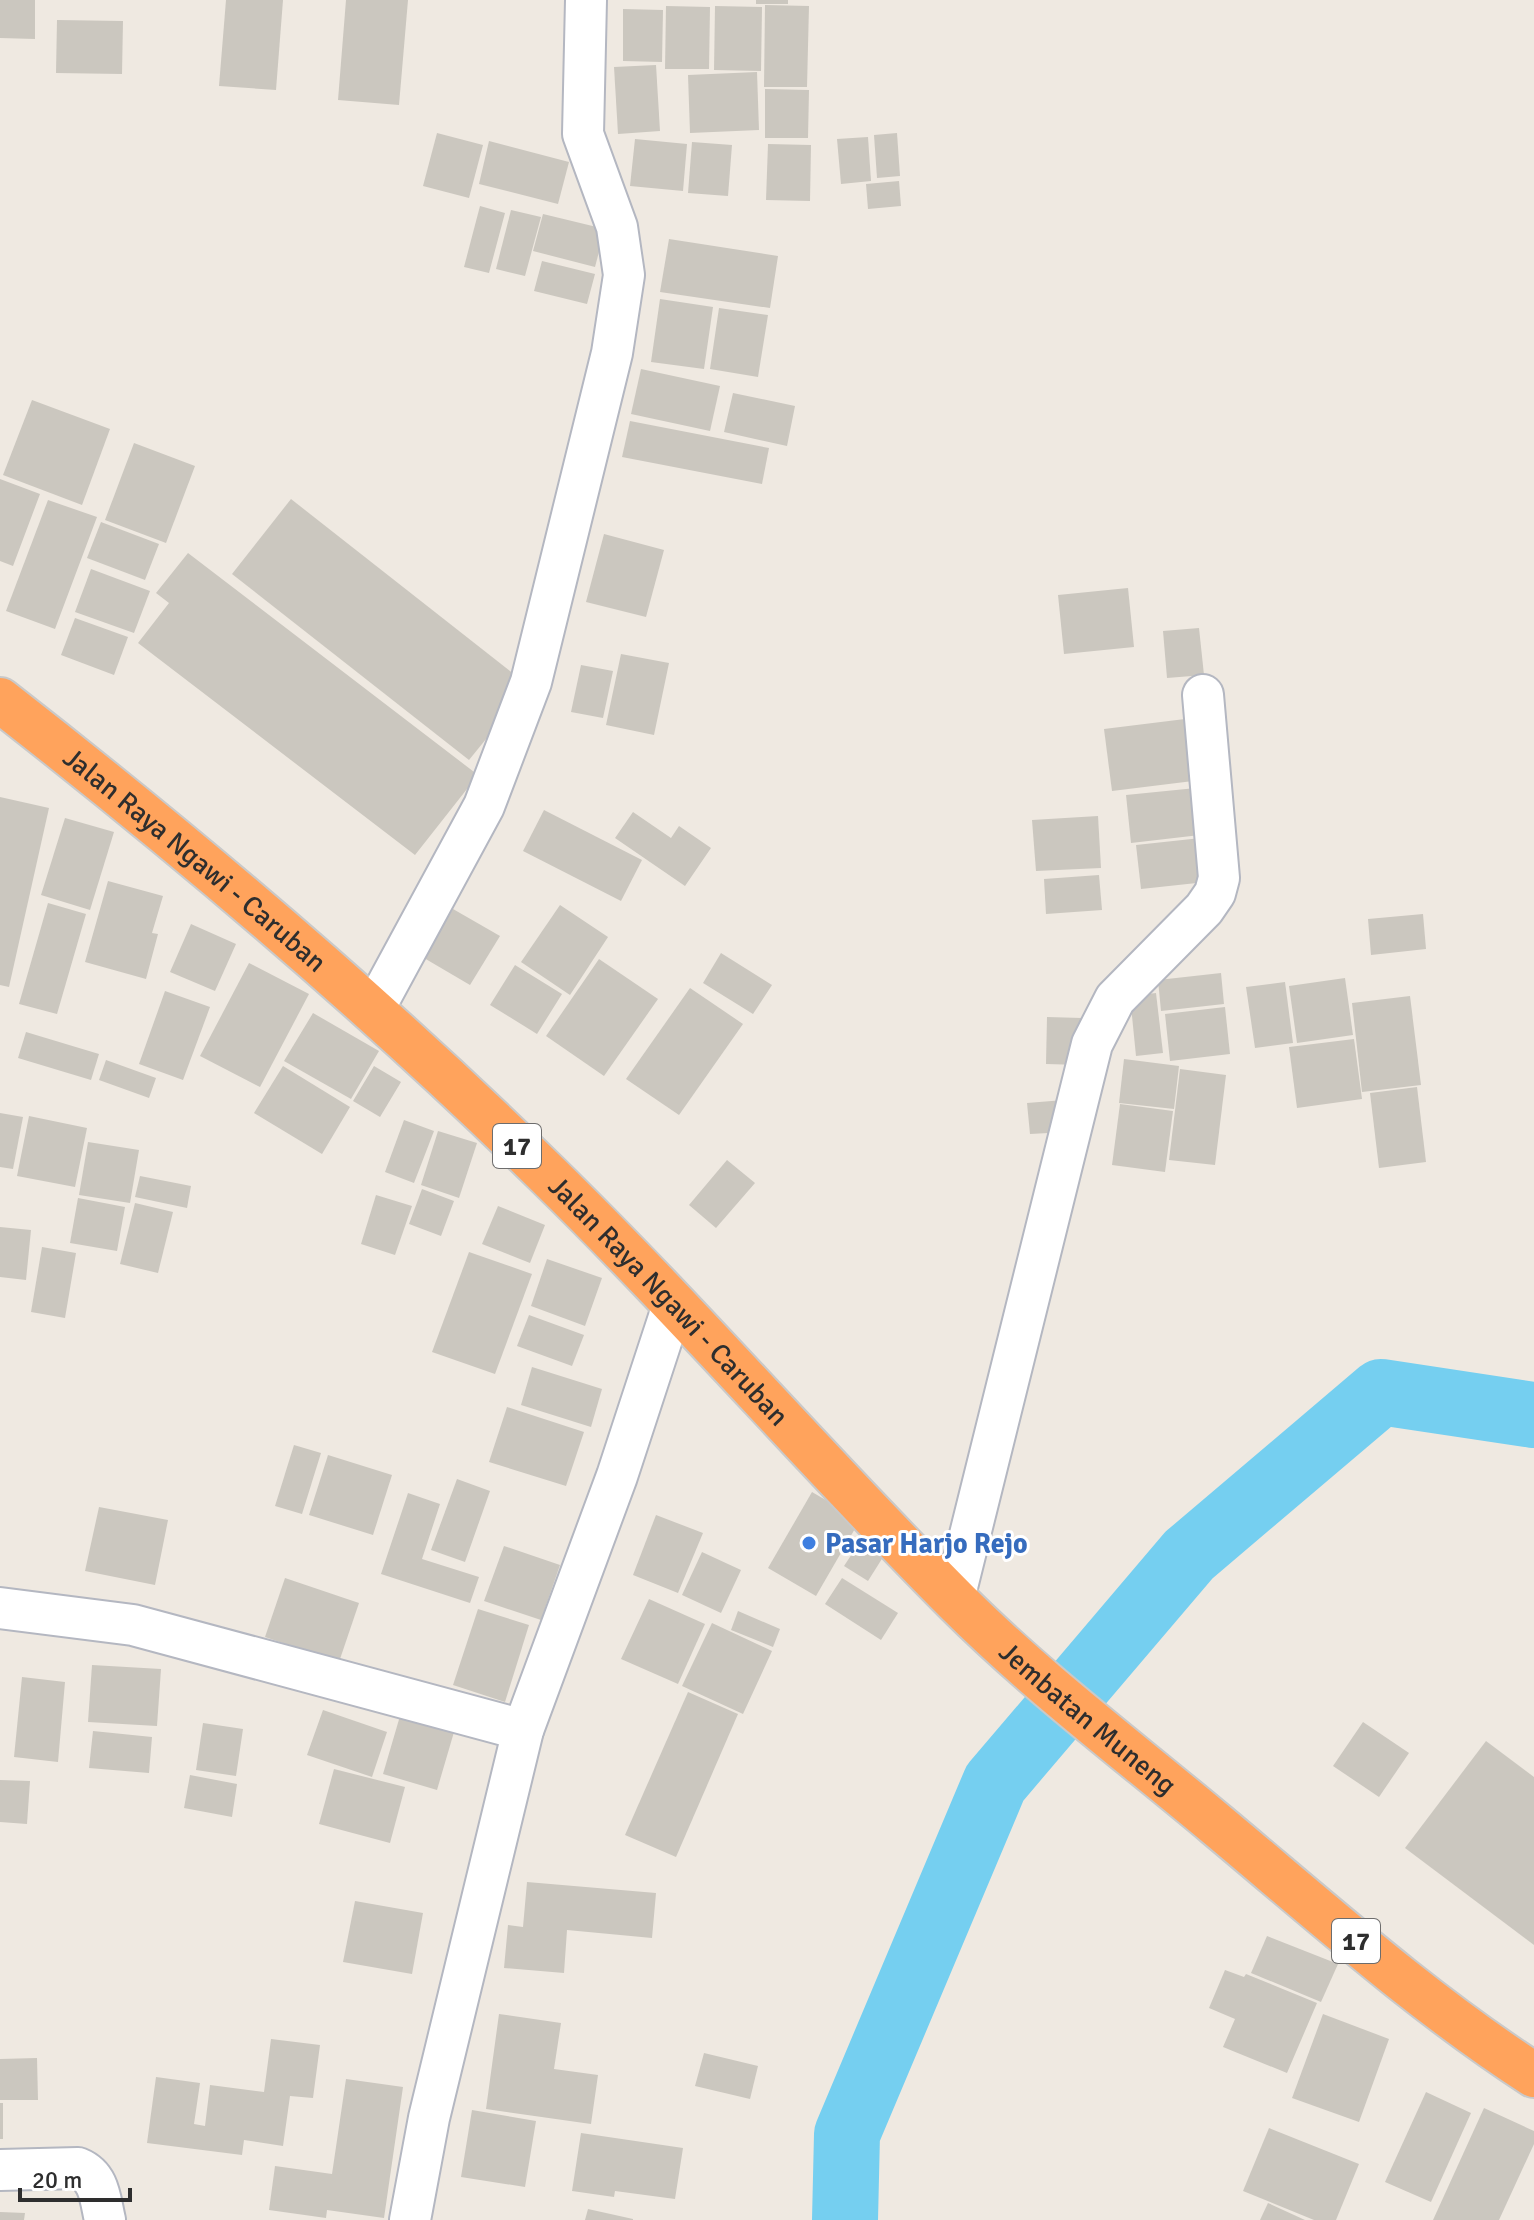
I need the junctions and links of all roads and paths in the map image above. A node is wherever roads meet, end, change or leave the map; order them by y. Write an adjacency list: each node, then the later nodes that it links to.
1 (586, 0): 4 (street)
2 (1203, 695): 6 (street)
3 (0, 700): 4 (highway, Jalan Raya Ngawi - Caruban / 17)
4 (374, 1009): 5 (highway, Jalan Raya Ngawi - Caruban / 17)
5 (674, 1302): 6 (highway, Jalan Raya Ngawi - Caruban / 17); 9 (street)
6 (954, 1599): 8 (highway, Jalan Raya Ngawi - Caruban / 17)
7 (0, 1608): 9 (street)
8 (992, 1636): 10 (highway, Jembatan Muneng / 17)
9 (523, 1730): 13 (street)
10 (1534, 2075)
11 (0, 2170): 12 (street)
12 (105, 2220)
13 (410, 2220)

